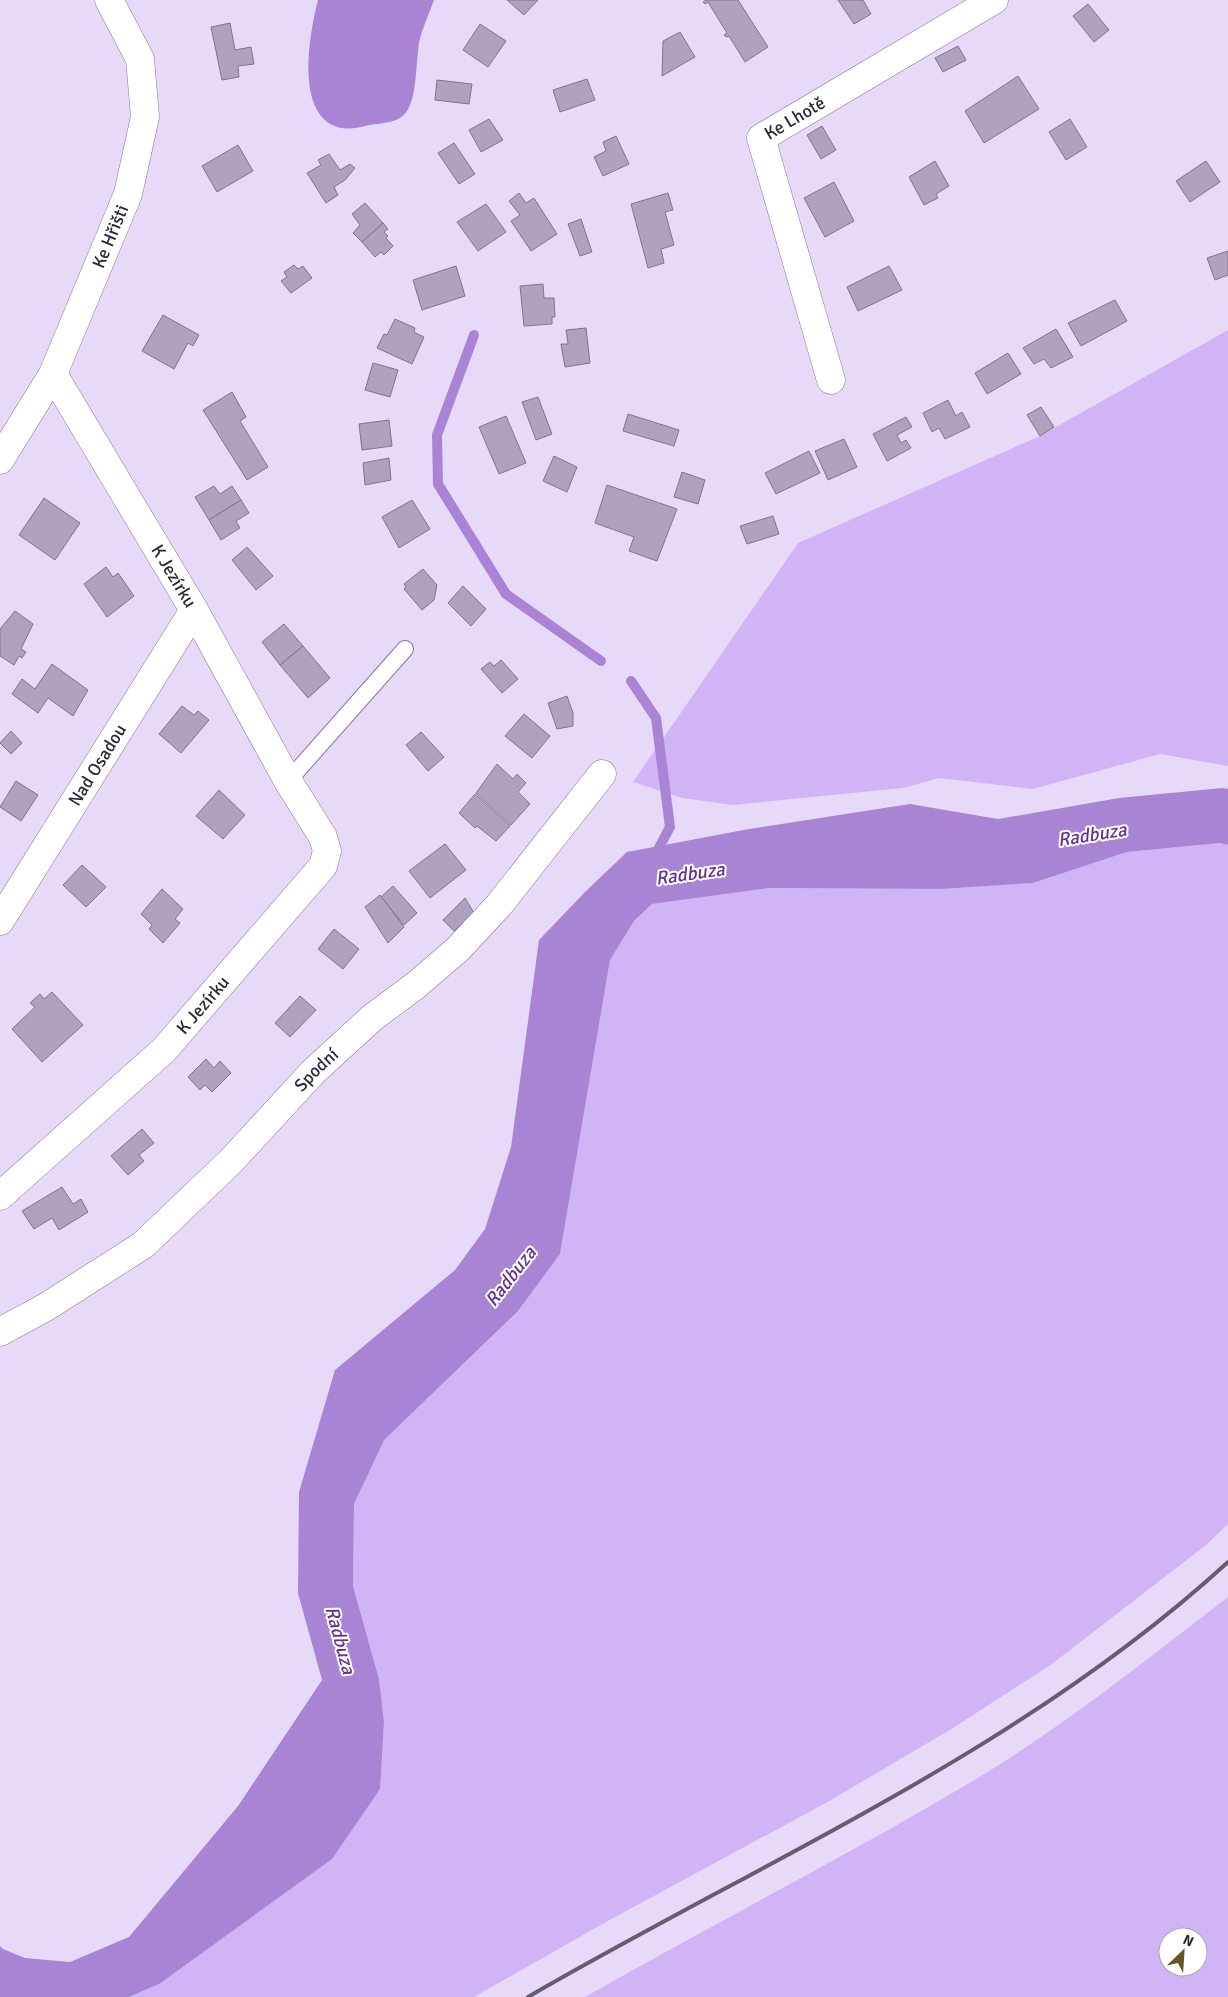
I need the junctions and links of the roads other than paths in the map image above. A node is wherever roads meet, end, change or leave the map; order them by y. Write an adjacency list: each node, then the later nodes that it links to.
1 (109, 0): 3 (street, Ke Hřišti)
2 (994, 0): 4 (street, Ke Lhotě)
3 (53, 374): 5 (street, Ke Hřišti); 6 (street, K Jezírku)
4 (831, 380)
5 (0, 460)
6 (194, 610): 9 (street, K Jezírku); 10 (street, Nad Osadou)
7 (405, 649): 9 (lane)
8 (602, 774): 12 (street, Spodní)
9 (288, 782): 11 (street, K Jezírku)
10 (0, 921)
11 (0, 1196)
12 (0, 1332)

